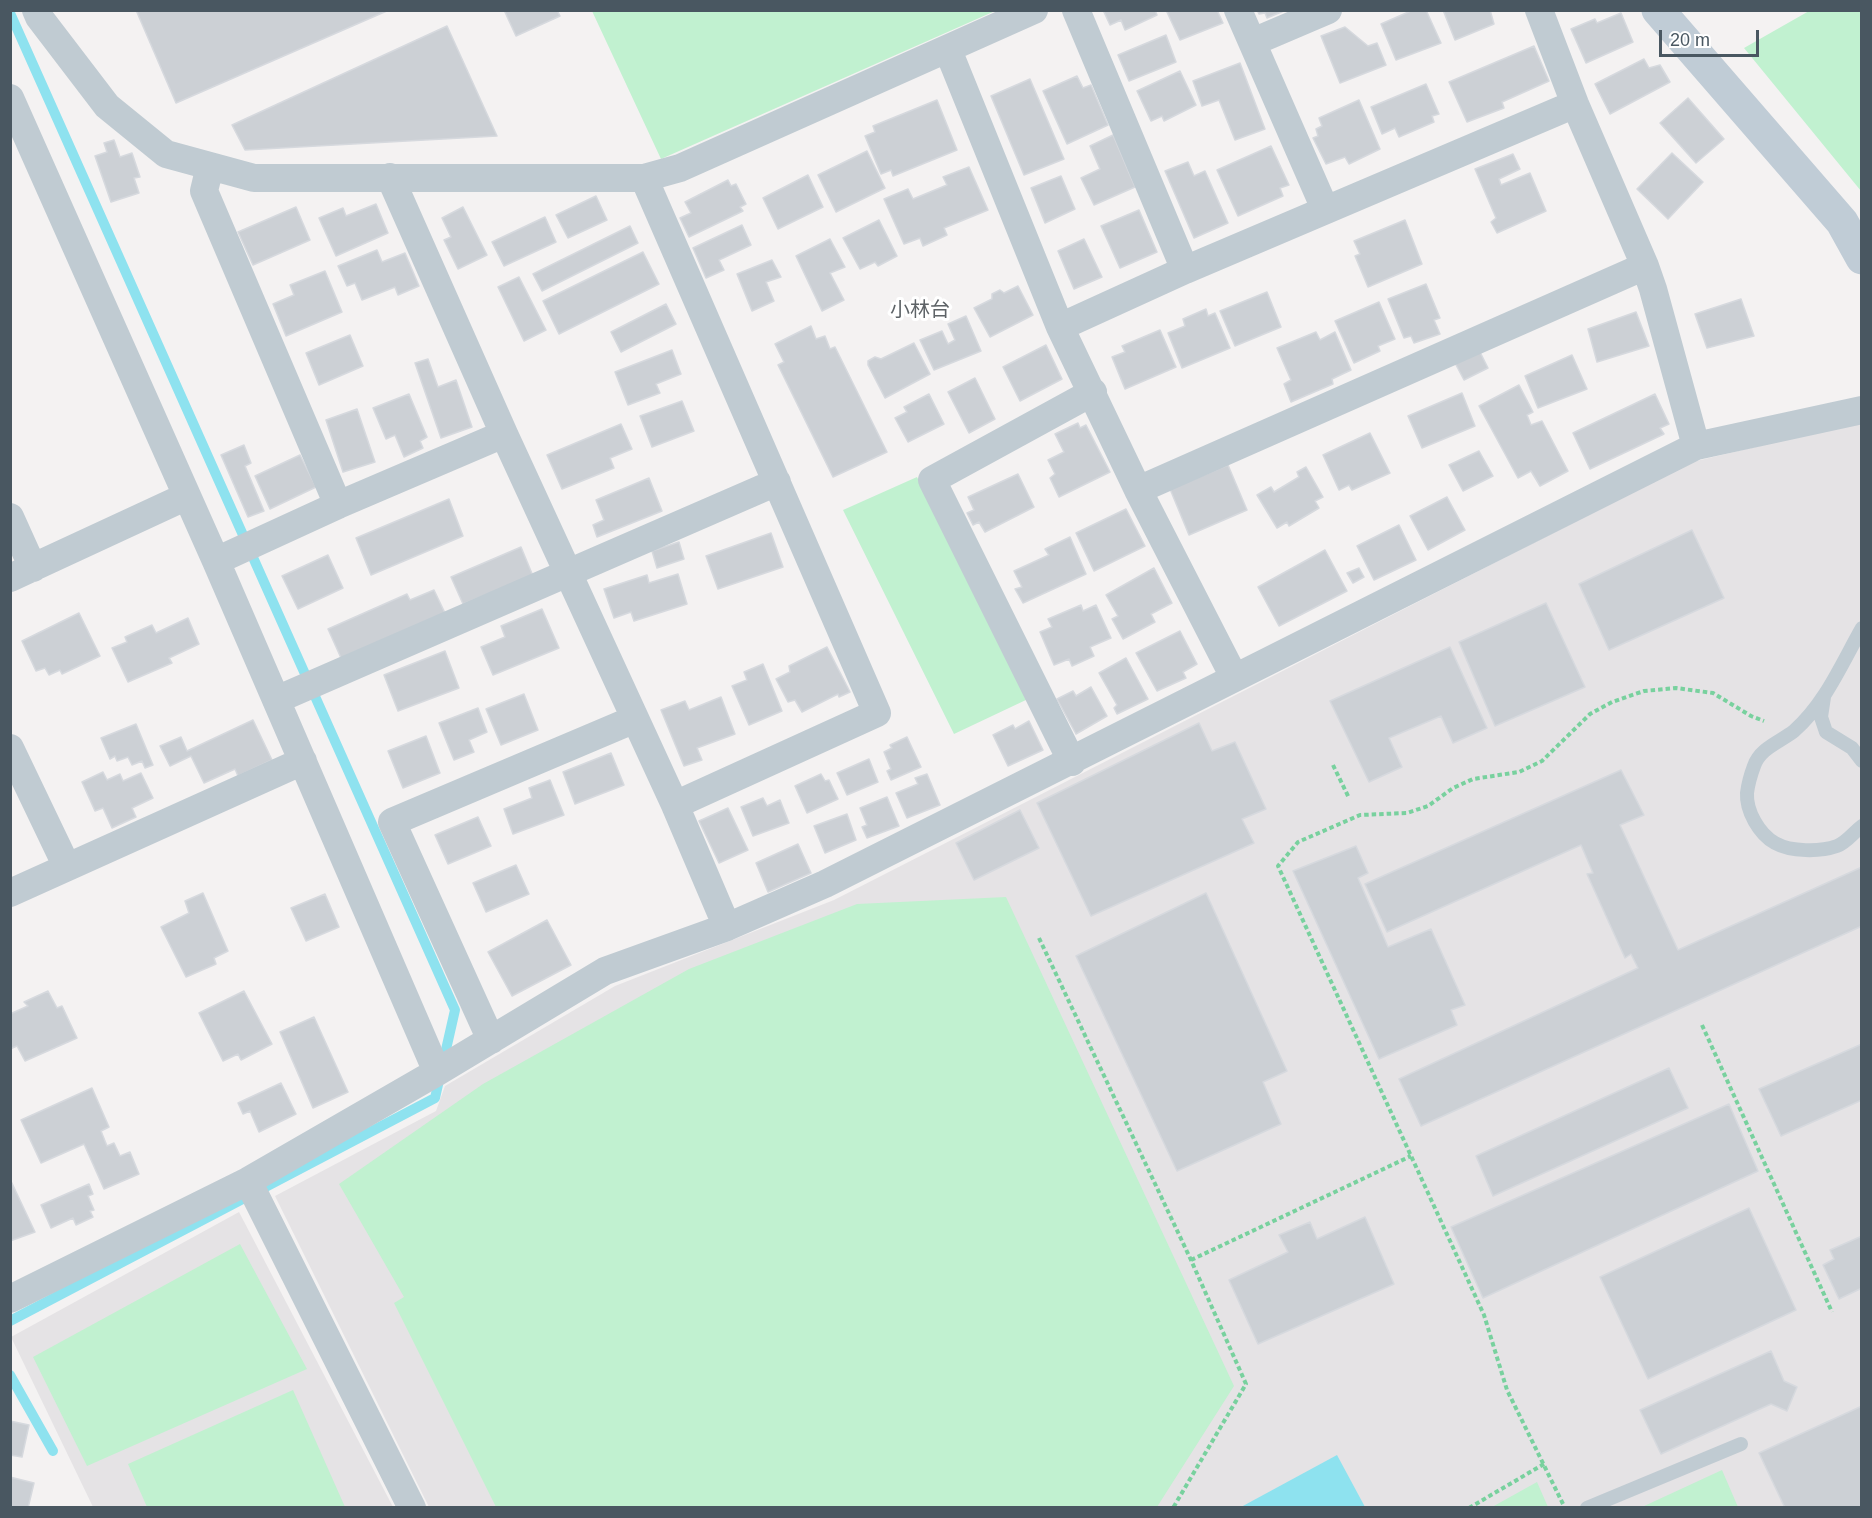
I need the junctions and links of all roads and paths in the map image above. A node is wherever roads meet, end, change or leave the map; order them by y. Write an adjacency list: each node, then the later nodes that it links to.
1 (36, 10): 12 (street)
2 (1034, 10): 9 (street)
3 (1076, 10): 18 (street)
4 (1238, 10): 8 (street)
5 (1328, 10): 8 (street)
6 (1539, 10): 11 (street)
7 (1658, 10): 16 (street)
8 (1253, 42): 15 (street)
9 (948, 50): 14 (street); 19 (street)
10 (10, 98): 26 (street)
11 (1575, 104): 15 (street); 17 (street)
12 (210, 166): 13 (street); 27 (street)
13 (390, 177): 14 (street); 22 (street)
14 (644, 178): 24 (street)
15 (1325, 209): 18 (street)
16 (1862, 258)
17 (1645, 266): 23 (street); 25 (street)
18 (1185, 270): 19 (street)
19 (1060, 327): 20 (street)
20 (1093, 392): 25 (street); 41 (street)
21 (1862, 410): 23 (street)
22 (504, 434): 27 (street); 31 (street)
23 (1696, 446): 33 (street)
24 (777, 483): 31 (street); 44 (street)
25 (1138, 490): 33 (street)
26 (188, 496): 29 (street); 30 (street)
27 (338, 505): 29 (street)
28 (10, 517): 30 (street)
29 (216, 561): 35 (street)
30 (22, 573)
31 (568, 574): 35 (street); 36 (street)
32 (1862, 628): 34 (lane)
33 (1234, 677): 41 (street)
34 (1824, 695): 37 (lane); 40 (lane)
35 (276, 700): 39 (street)
36 (635, 719): 44 (street); 51 (street)
37 (1793, 732): 45 (lane); 53 (path)
38 (10, 748): 46 (street)
39 (303, 761): 46 (street); 52 (street)
40 (1862, 761)
41 (1072, 762): 48 (street)
42 (1333, 765): 43 (path)
43 (1349, 798)
44 (675, 806): 48 (street)
45 (1862, 826)
46 (67, 867): 47 (street)
47 (10, 893)
48 (727, 927): 51 (street)
49 (1040, 938): 55 (path)
50 (1702, 1025): 57 (path)
51 (491, 1040): 52 (street)
52 (437, 1072): 54 (street)
53 (1411, 1156): 55 (path); 59 (path)
54 (248, 1181): 56 (street); 60 (street)
55 (1191, 1260): 61 (path)
56 (10, 1299)
57 (1832, 1312)
58 (1741, 1444): 64 (lane)
59 (1544, 1464): 62 (path); 63 (path)
60 (412, 1508)
61 (1173, 1508)
62 (1468, 1508)
63 (1564, 1508)
64 (1587, 1508)

